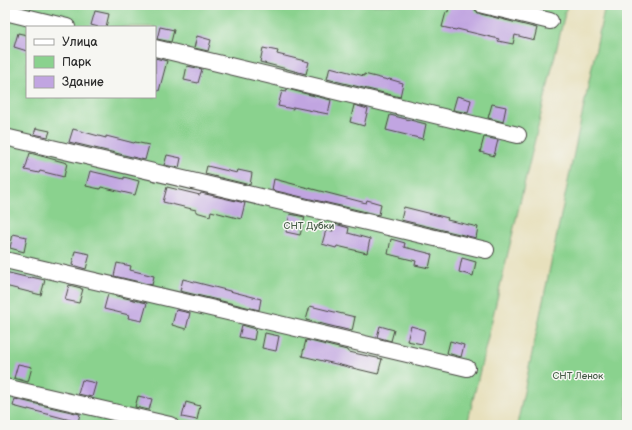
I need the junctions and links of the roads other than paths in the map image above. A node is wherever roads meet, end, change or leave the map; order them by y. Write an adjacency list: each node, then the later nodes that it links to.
1 (483, 5): 3 (street)
2 (5, 12): 4 (street)
3 (550, 21)
4 (63, 26)
5 (156, 48): 6 (street)
6 (518, 135)
7 (5, 137): 8 (street)
8 (486, 250)
9 (5, 260): 10 (street)
10 (467, 368)
11 (5, 387): 12 (street)
12 (170, 425)

